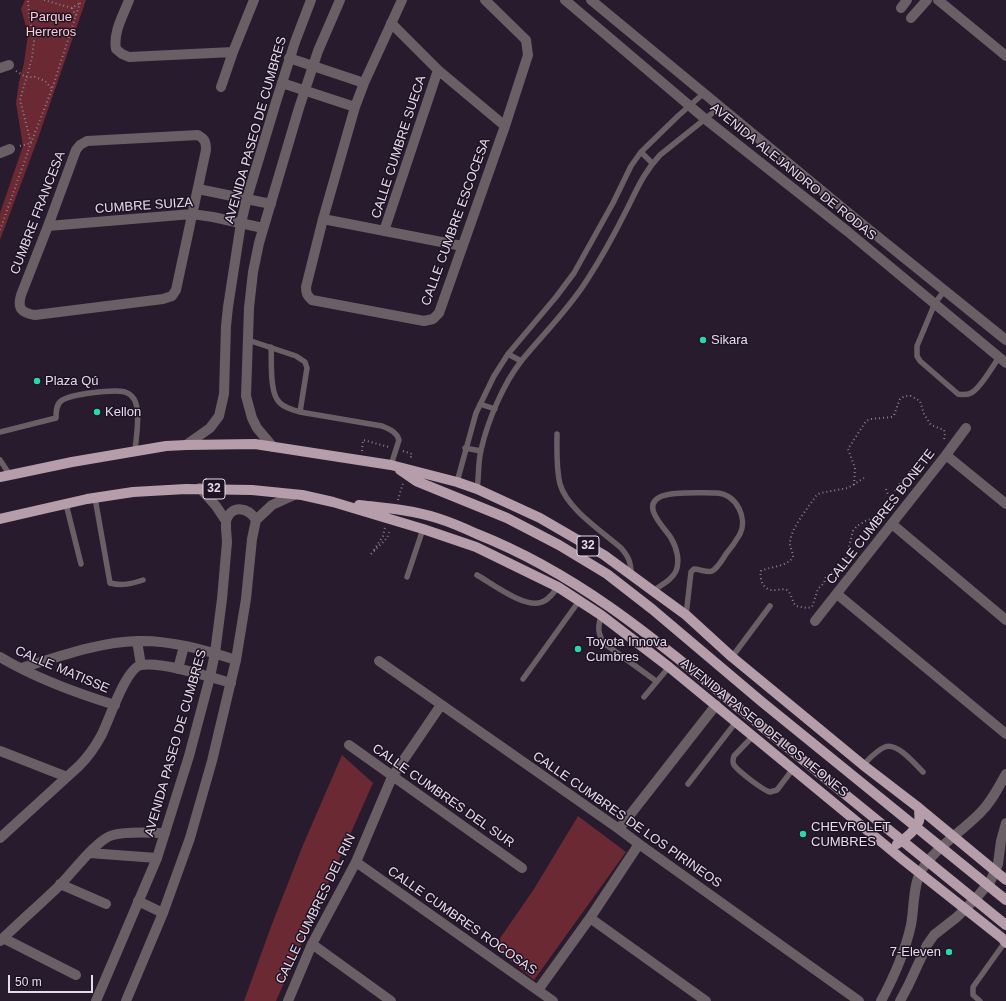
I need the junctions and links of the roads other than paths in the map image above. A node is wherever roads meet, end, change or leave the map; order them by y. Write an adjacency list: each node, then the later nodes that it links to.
1 (129, 0): 13 (street)
2 (254, 0): 13 (street)
3 (311, 0): 15 (street, AVENIDA PASEO DE CUMBRES)
4 (340, 0): 16 (street)
5 (402, 0): 12 (street, CALLE CUMBRE ESCOCESA)
6 (486, 0): 27 (street, CALLE CUMBRE ESCOCESA)
7 (565, 0): 23 (street, AVENIDA ALEJANDRO DE RODAS)
8 (591, 0): 22 (street, AVENIDA ALEJANDRO DE RODAS)
9 (926, 0): 11 (street)
10 (938, 0): 14 (street)
11 (910, 18)
12 (391, 23): 17 (street); 18 (street, CALLE CUMBRE ESCOCESA)
13 (233, 52): 20 (street)
14 (1006, 56)
15 (289, 58): 16 (street); 19 (street, AVENIDA PASEO DE CUMBRES)
16 (313, 66): 18 (street); 21 (street)
17 (438, 70): 27 (street); 38 (street, CALLE CUMBRE SUECA)
18 (364, 82): 24 (street, CALLE CUMBRE ESCOCESA)
19 (282, 83): 21 (street); 31 (street, AVENIDA PASEO DE CUMBRES)
20 (221, 87)
21 (305, 90): 24 (street); 32 (street)
22 (704, 94): 23 (lane); 25 (street, AVENIDA ALEJANDRO DE RODAS)
23 (690, 105): 26 (street, AVENIDA ALEJANDRO DE RODAS); 28 (lane)
24 (356, 107): 34 (street, CALLE CUMBRE ESCOCESA)
25 (720, 107): 26 (lane); 40 (street, AVENIDA ALEJANDRO DE RODAS)
26 (704, 118): 29 (lane); 41 (street, AVENIDA ALEJANDRO DE RODAS)
27 (505, 126): 39 (street, CALLE CUMBRE ESCOCESA)
28 (641, 152): 29 (lane); 45 (lane)
29 (652, 163): 47 (lane)
30 (198, 189): 31 (street, CUMBRE SUIZA); 33 (street); 36 (street, CUMBRE FRANCESA)
31 (247, 198): 32 (street, CUMBRE SUIZA); 35 (street, AVENIDA PASEO DE CUMBRES)
32 (271, 204): 37 (street)
33 (192, 214): 35 (street, CUMBRE SUIZA); 36 (street, CUMBRE SUIZA); 36 (street, CUMBRE FRANCESA)
34 (323, 220): 38 (street); 39 (street, CALLE CUMBRE ESCOCESA)
35 (241, 223): 37 (street, CUMBRE SUIZA); 54 (street, AVENIDA PASEO DE CUMBRES)
36 (48, 226)
37 (263, 228): 42 (street)
38 (384, 231): 39 (street)
39 (462, 246)
40 (944, 290): 41 (lane); 43 (street, AVENIDA ALEJANDRO DE RODAS)
41 (935, 303): 46 (street, AVENIDA ALEJANDRO DE RODAS); 46 (lane)
42 (248, 340): 44 (lane); 55 (street)
43 (1006, 340)
44 (271, 347): 50 (lane); 50 (lane)
45 (508, 354): 47 (lane); 48 (lane)
46 (1002, 360)
47 (521, 361): 49 (lane)
48 (480, 404): 49 (lane); 56 (lane)
49 (494, 409): 58 (lane)
50 (300, 412): 61 (lane)
51 (966, 428): 59 (street, CALLE CUMBRES BONETE)
52 (0, 432): 57 (lane)
53 (557, 434): 77 (lane)
54 (186, 445): 55 (main road, 32); 57 (main road, 32)
55 (274, 447): 61 (main road, 32)
56 (466, 448): 58 (lane); 63 (lane)
57 (135, 451): 62 (main road, 32)
58 (481, 451): 65 (lane)
59 (946, 455): 70 (street); 74 (street, CALLE CUMBRES BONETE)
60 (0, 460): 62 (lane)
61 (393, 466): 63 (main road, 32); 137 (main road)
62 (3, 476)
63 (457, 482): 65 (main road, 32)
64 (200, 488): 66 (main road, AVENIDA PASEO DE LOS LEONES / 32); 67 (main road, AVENIDA PASEO DE LOS LEONES / 32); 73 (street)
65 (477, 489): 77 (main road, 32)
66 (294, 495): 68 (main road, AVENIDA PASEO DE LOS LEONES / 32); 72 (street)
67 (95, 498): 69 (main road, AVENIDA PASEO DE LOS LEONES / 32); 80 (lane)
68 (333, 502): 75 (main road, AVENIDA PASEO DE LOS LEONES / 32); 143 (main road)
69 (66, 504): 71 (main road, AVENIDA PASEO DE LOS LEONES / 32); 76 (lane)
70 (1006, 504)
71 (0, 519)
72 (256, 520): 73 (street); 95 (street)
73 (226, 521): 92 (street, AVENIDA PASEO DE CUMBRES)
74 (892, 524): 83 (street, CALLE CUMBRES BONETE); 88 (street)
75 (423, 529): 79 (lane); 81 (main road, AVENIDA PASEO DE LOS LEONES / 32)
76 (81, 564)
77 (630, 574): 82 (main road, 32)
78 (477, 575): 81 (lane)
79 (407, 577)
80 (143, 580)
81 (558, 587): 84 (main road, AVENIDA PASEO DE LOS LEONES / 32)
82 (653, 591): 87 (main road, 32); 87 (lane)
83 (837, 594): 89 (street, CALLE CUMBRES BONETE); 110 (street)
84 (579, 601): 86 (main road, AVENIDA PASEO DE LOS LEONES / 32); 102 (lane)
85 (770, 606): 93 (lane)
86 (601, 615): 98 (main road, AVENIDA PASEO DE LOS LEONES / 32); 103 (lane)
87 (686, 615): 93 (main road, 32)
88 (1006, 620)
89 (815, 621)
90 (137, 641): 91 (street); 97 (street); 99 (street)
91 (184, 646): 92 (street); 100 (street)
92 (215, 653): 95 (street); 101 (street, AVENIDA PASEO DE CUMBRES)
93 (732, 656): 114 (main road, 32)
94 (0, 657): 99 (street, CALLE MATISSE)
95 (236, 660): 104 (street)
96 (379, 661): 107 (street, CALLE CUMBRES DE LOS PIRINEOS)
97 (140, 665): 100 (street); 106 (street)
98 (669, 666): 103 (lane); 108 (main road, AVENIDA PASEO DE LOS LEONES / 32)
99 (21, 668): 106 (street, CALLE MATISSE)
100 (178, 669): 101 (street)
101 (210, 676): 104 (street); 124 (street, AVENIDA PASEO DE CUMBRES)
102 (522, 679)
103 (656, 681): 105 (lane)
104 (231, 683): 141 (street)
105 (644, 698)
106 (115, 705): 119 (street)
107 (441, 705): 118 (street, CALLE CUMBRES DEL RIN); 123 (street, CALLE CUMBRES DE LOS PIRINEOS)
108 (716, 705): 109 (main road, AVENIDA PASEO DE LOS LEONES / 32); 123 (street)
109 (736, 722): 111 (main road, AVENIDA PASEO DE LOS LEONES / 32); 120 (lane)
110 (1006, 734)
111 (753, 736): 115 (main road, AVENIDA PASEO DE LOS LEONES / 32); 115 (lane)
112 (349, 745): 118 (street, CALLE CUMBRES DEL SUR)
113 (0, 751): 119 (street)
114 (863, 765): 116 (lane); 121 (main road, 32)
115 (793, 769): 127 (main road, AVENIDA PASEO DE LOS LEONES / 32)
116 (923, 772)
117 (1006, 774): 126 (street)
118 (392, 776): 131 (street, CALLE CUMBRES DEL RIN); 132 (street, CALLE CUMBRES DEL SUR)
119 (67, 777): 125 (street)
120 (688, 784)
121 (919, 808): 126 (main road, 32); 127 (main road)
122 (1005, 828): 133 (street)
123 (619, 829): 128 (street, CALLE CUMBRES DE LOS PIRINEOS)
124 (165, 833): 129 (street); 130 (street, AVENIDA PASEO DE CUMBRES)
125 (1, 836)
126 (952, 837): 133 (main road, 32); 134 (street)
127 (881, 841): 134 (main road, AVENIDA PASEO DE LOS LEONES / 32)
128 (639, 844): 142 (street); 155 (street, CALLE CUMBRES DE LOS PIRINEOS)
129 (89, 853): 130 (street); 136 (street)
130 (157, 858): 138 (street, AVENIDA PASEO DE CUMBRES)
131 (356, 862): 146 (street, CALLE CUMBRES DEL RIN); 148 (street, CALLE CUMBRES ROCOSAS)
132 (522, 868)
133 (996, 871): 135 (main road, 32); 140 (street)
134 (920, 872): 140 (main road, AVENIDA PASEO DE LOS LEONES / 32); 156 (street)
135 (1006, 880)
136 (60, 884): 139 (street); 144 (street)
137 (1006, 900)
138 (138, 901): 141 (street); 149 (street, AVENIDA PASEO DE CUMBRES)
139 (106, 904)
140 (965, 909): 145 (main road, AVENIDA PASEO DE LOS LEONES / 32); 157 (street)
141 (163, 913): 150 (street)
142 (590, 918): 148 (street); 154 (street)
143 (1006, 924): 145 (main road)
144 (2, 940): 147 (street)
145 (1004, 941): 158 (lane)
146 (312, 944): 151 (street, CALLE CUMBRES DEL RIN); 152 (street)
147 (76, 975)
148 (538, 990): 153 (street, CALLE CUMBRES ROCOSAS)
149 (96, 1001)
150 (126, 1001)
151 (288, 1001)
152 (391, 1001)
153 (553, 1001)
154 (706, 1001)
155 (859, 1001)
156 (881, 1001)
157 (900, 1001)
158 (980, 1001)

